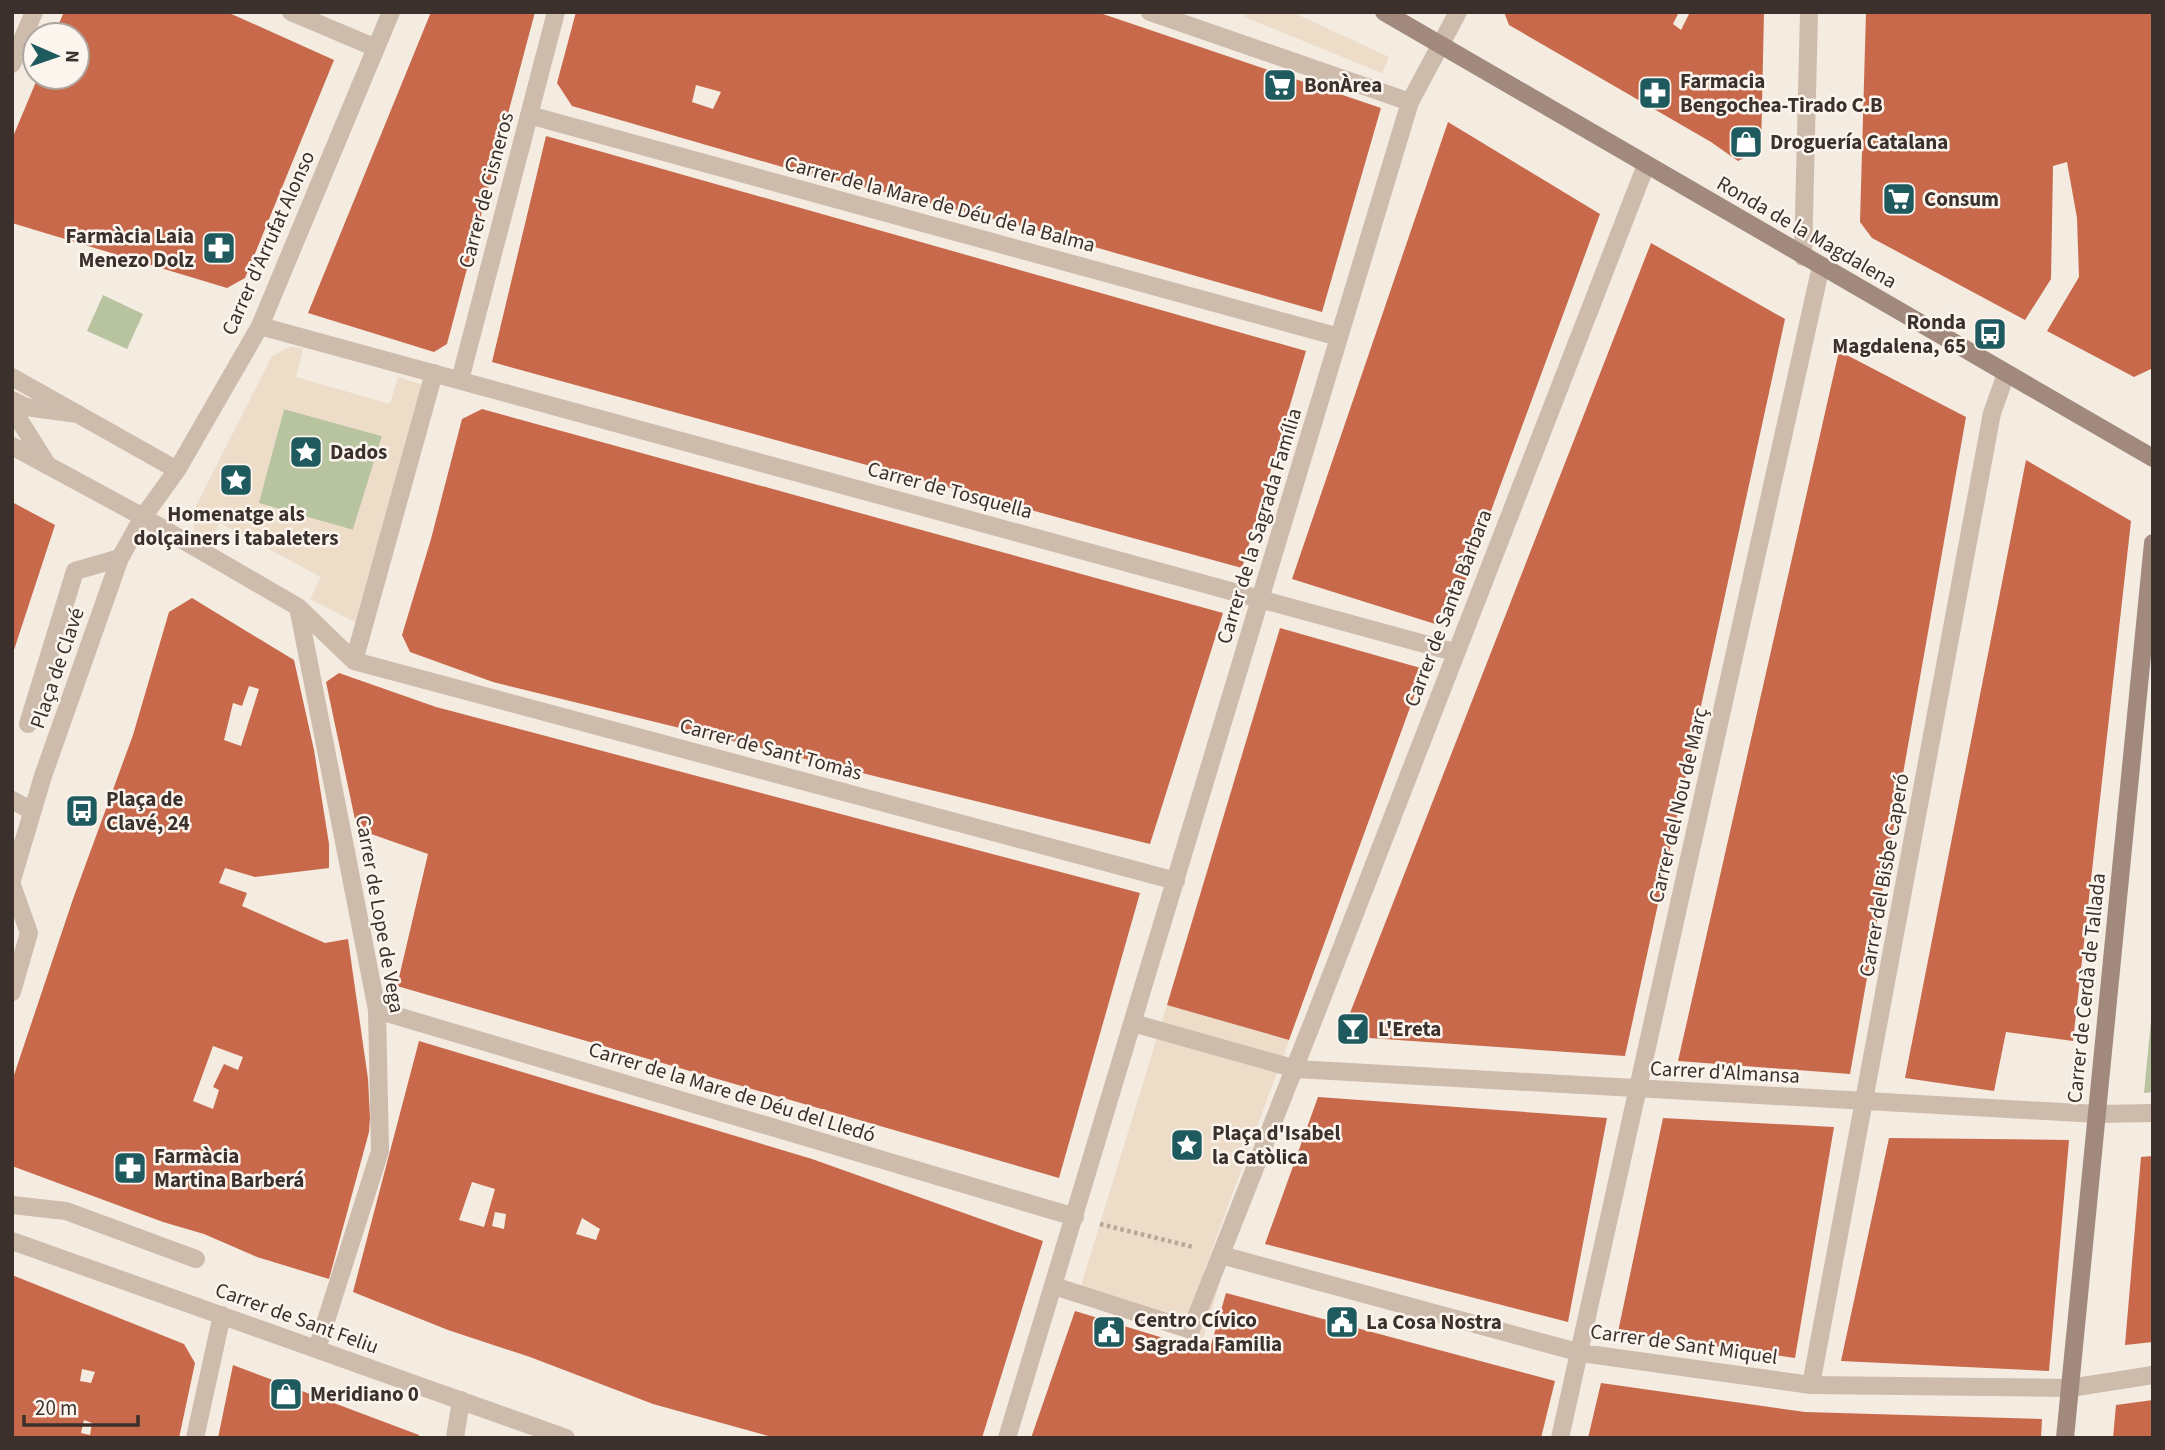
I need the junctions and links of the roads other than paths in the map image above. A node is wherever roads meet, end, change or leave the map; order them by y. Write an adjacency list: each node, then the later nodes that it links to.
1 (34, 12): 11 (street)
2 (291, 12): 10 (street)
3 (391, 12): 10 (street, Carrer d'Arrufat Alonso)
4 (556, 12): 13 (street, Carrer de Cisneros)
5 (1150, 12): 12 (street)
6 (1384, 12): 9 (main road, Ronda de la Magdalena)
7 (1458, 12): 9 (street)
8 (1810, 12): 15 (street)
9 (1438, 46): 12 (street, Carrer de la Sagrada Família); 14 (main road, Ronda de la Magdalena)
10 (376, 48): 17 (street, Carrer d'Arrufat Alonso)
11 (12, 64)
12 (1410, 102): 18 (street, Carrer de la Sagrada Família)
13 (529, 115): 18 (street, Carrer de la Mare de Déu de la Balma); 22 (street, Carrer de Cisneros)
14 (1646, 165): 15 (main road, Ronda de la Magdalena); 35 (street, Carrer de Santa Bàrbara)
15 (1803, 257): 16 (main road, Ronda de la Magdalena)
16 (1821, 266): 20 (main road, Ronda de la Magdalena); 46 (street, Carrer del Nou de Març)
17 (260, 326): 19 (street, Carrer de Tosquella); 29 (street, Carrer d'Arrufat Alonso)
18 (1339, 337): 33 (street, Carrer de la Sagrada Família)
19 (434, 373): 22 (street, Carrer de Tosquella); 36 (street)
20 (2006, 374): 27 (main road, Ronda de la Magdalena); 47 (street, Carrer del Bisbe Caperó)
21 (12, 377): 25 (street)
22 (460, 380): 33 (street, Carrer de Tosquella)
23 (12, 400): 25 (street)
24 (12, 415): 28 (street)
25 (81, 415): 29 (street)
26 (12, 446): 28 (street)
27 (2153, 458)
28 (48, 466): 30 (street)
29 (177, 470): 30 (street, Carrer d'Arrufat Alonso)
30 (143, 517): 32 (street, Plaça de Clavé); 34 (street)
31 (2153, 544): 49 (main road, Carrer de Cerdà de Tallada)
32 (120, 558): 37 (street); 39 (street, Plaça de Clavé)
33 (1261, 598): 35 (street, Carrer de Tosquella); 40 (street, Carrer de la Sagrada Família)
34 (298, 607): 36 (street); 43 (street, Carrer de Lope de Vega)
35 (1454, 652): 45 (street, Carrer de Santa Bàrbara)
36 (354, 660): 40 (street, Carrer de Sant Tomàs)
37 (28, 724)
38 (12, 800): 39 (street)
39 (32, 811): 41 (street, Plaça de Clavé)
40 (1176, 881): 44 (street, Carrer de la Sagrada Família)
41 (12, 882): 42 (street)
42 (12, 992)
43 (377, 1010): 51 (street, Carrer de la Mare de Déu del Lledó); 57 (street, Carrer de Lope de Vega)
44 (1133, 1023): 45 (street); 51 (street)
45 (1296, 1069): 46 (street, Carrer d'Almansa); 53 (street)
46 (1638, 1091): 47 (street, Carrer d'Almansa); 58 (street, Carrer del Nou de Març)
47 (1866, 1101): 49 (street, Carrer d'Almansa); 60 (street, Carrer del Bisbe Caperó)
48 (2153, 1113): 49 (street, Carrer d'Almansa)
49 (2097, 1114): 61 (main road, Carrer de Cerdà de Tallada)
50 (12, 1205): 54 (street)
51 (1075, 1217): 55 (street)
52 (12, 1241): 56 (street, Carrer de Sant Feliu)
53 (1221, 1255): 55 (street); 58 (street, Carrer de Sant Miquel)
54 (197, 1259)
55 (1054, 1286): 66 (street)
56 (222, 1315): 57 (street, Carrer de Sant Feliu); 63 (street)
57 (317, 1349): 62 (street, Carrer de Sant Feliu)
58 (1581, 1353): 60 (street, Carrer de Sant Miquel); 67 (street, Carrer del Nou de Març)
59 (2153, 1374): 61 (street, Carrer de Sant Miquel)
60 (1811, 1385): 61 (street, Carrer de Sant Miquel)
61 (2070, 1388): 68 (main road, Carrer de Cerdà de Tallada)
62 (461, 1400): 64 (street); 65 (street, Carrer de Sant Feliu)
63 (195, 1438)
64 (455, 1438)
65 (566, 1438)
66 (1007, 1438)
67 (1560, 1438)
68 (2065, 1438)

